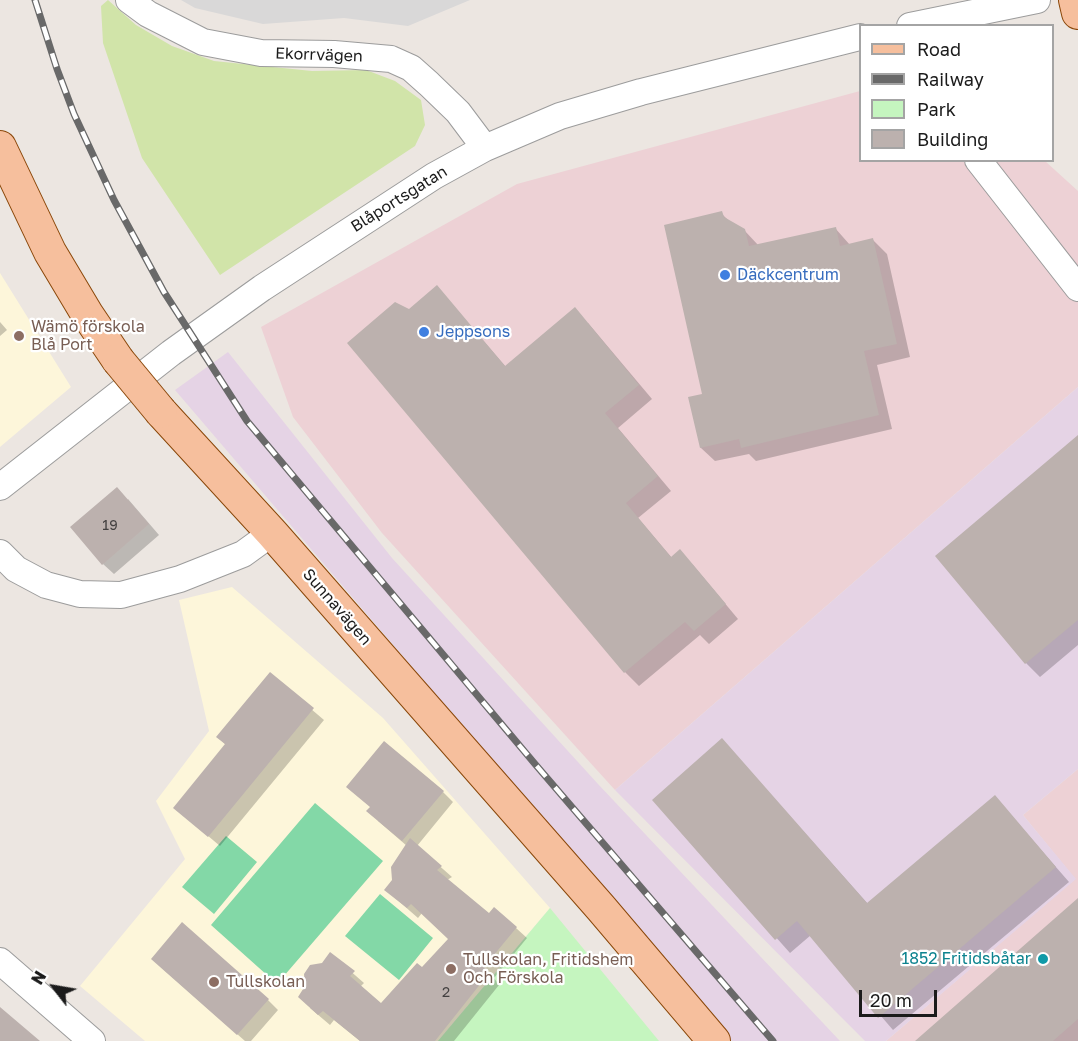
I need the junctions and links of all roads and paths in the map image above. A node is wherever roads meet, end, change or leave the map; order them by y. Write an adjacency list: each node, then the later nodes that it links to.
1 (129, 0): 8 (street, Ekorrvägen)
2 (1037, 0): 5 (street)
3 (1075, 0): 4 (main road)
4 (1078, 13)
5 (920, 24)
6 (859, 38): 8 (street, Blåportsgatan)
7 (0, 147): 12 (main road, Sunnavägen, bridge)
8 (485, 148): 11 (street, Blåportsgatan)
9 (980, 162): 10 (street)
10 (1078, 288)
11 (0, 487)
12 (272, 533): 13 (street); 16 (main road, Sunnavägen)
13 (0, 553)
14 (0, 961): 15 (street)
15 (92, 1041)
16 (714, 1041)

